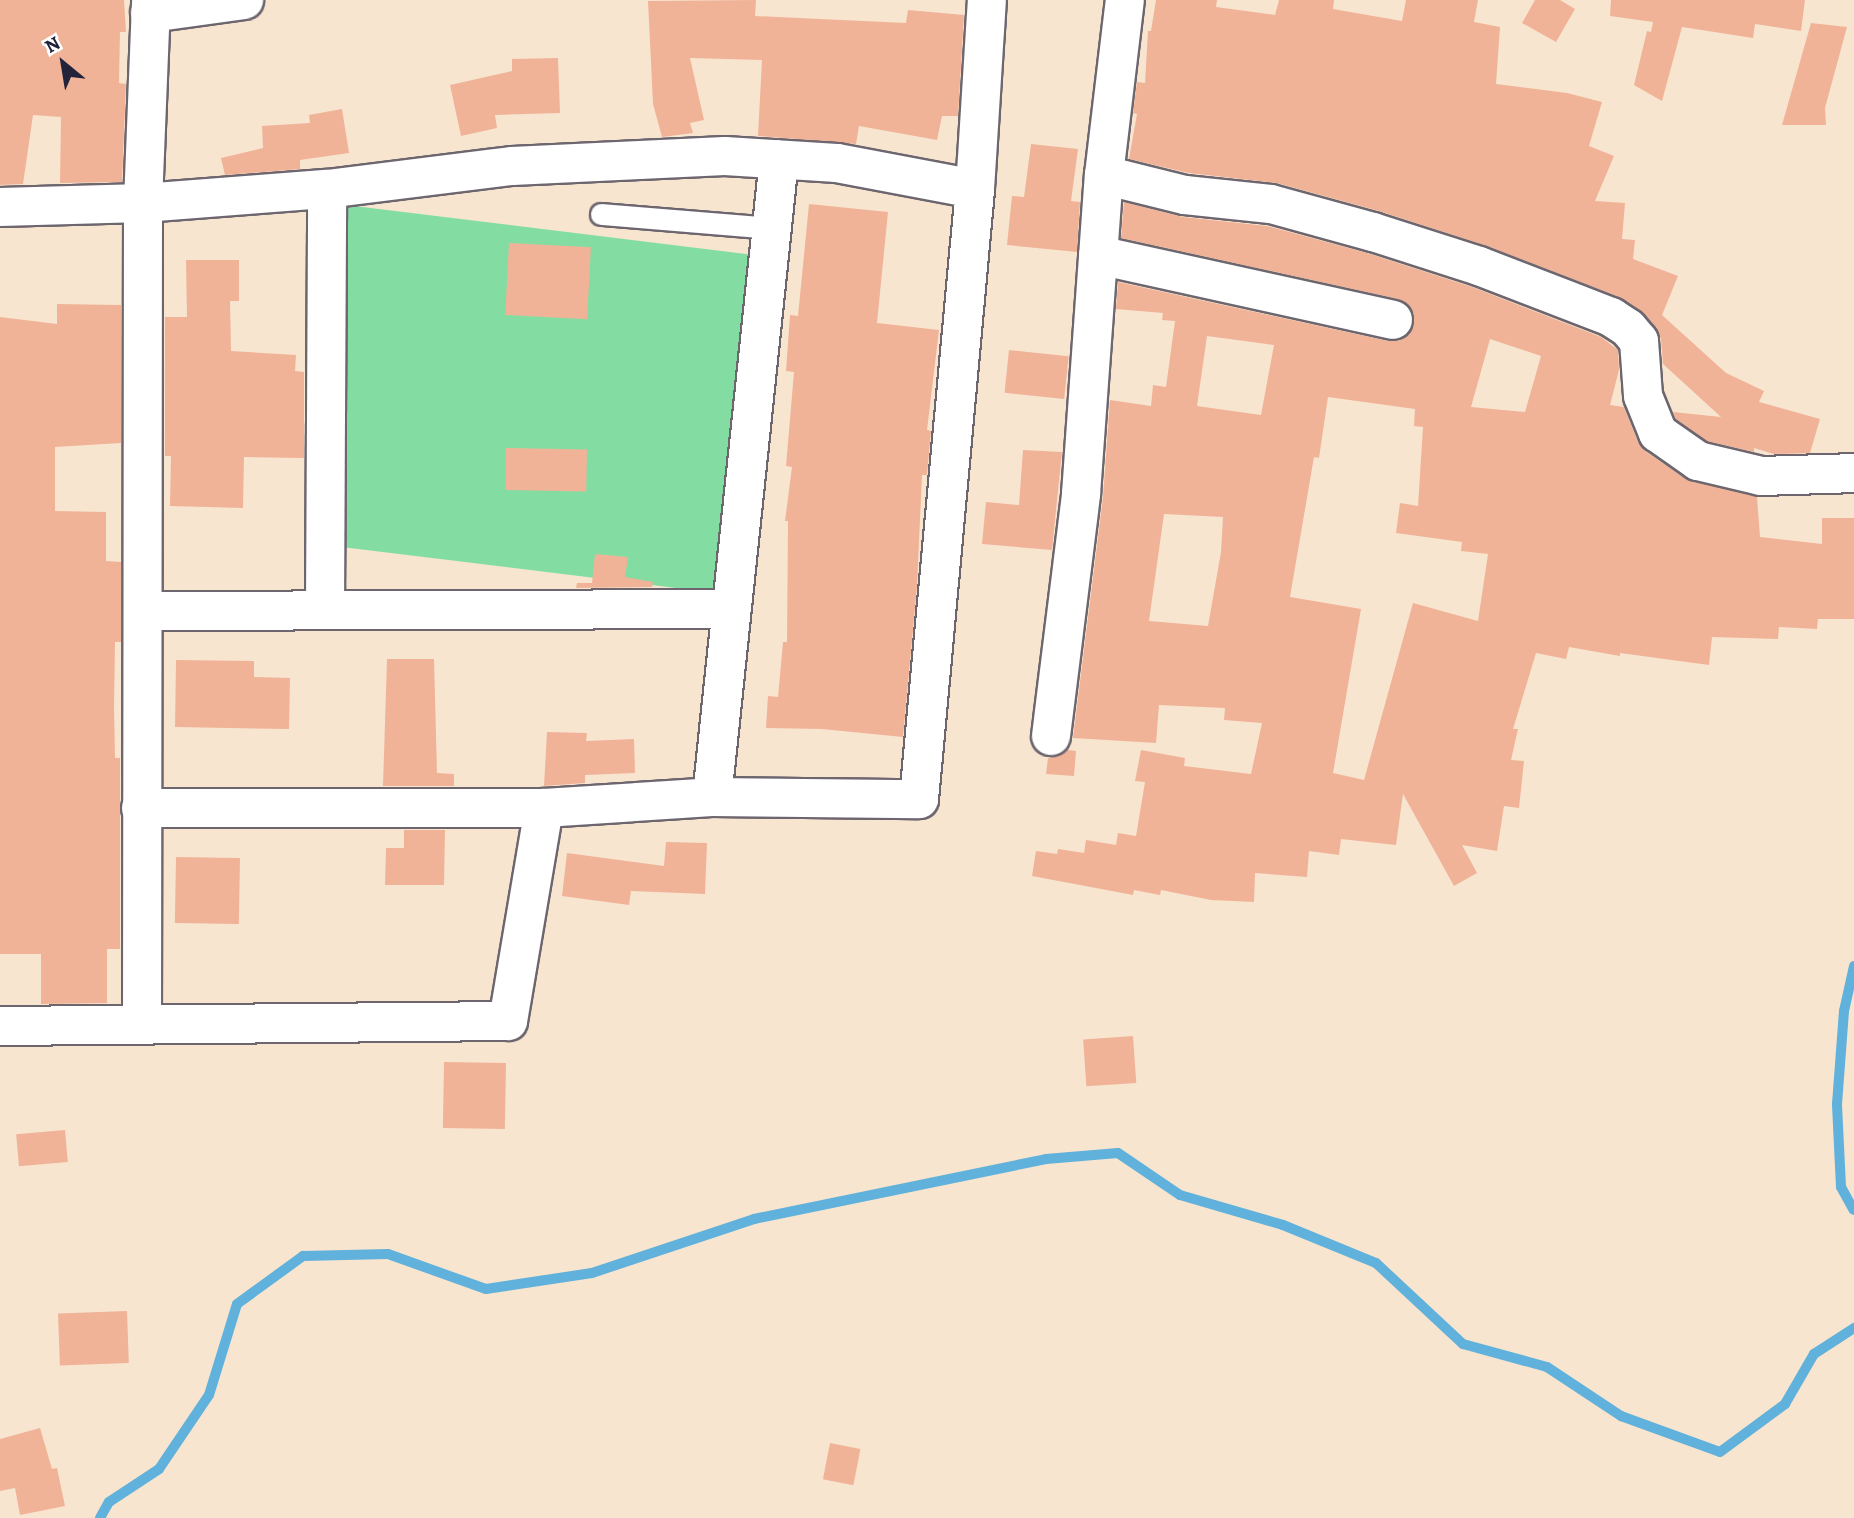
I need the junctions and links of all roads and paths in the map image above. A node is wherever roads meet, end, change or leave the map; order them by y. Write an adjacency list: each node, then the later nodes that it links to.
1 (244, 0): 4 (street)
2 (987, 0): 8 (street)
3 (1125, 0): 6 (street)
4 (151, 7): 9 (street)
5 (779, 160): 7 (street); 8 (street); 12 (street)
6 (1104, 175): 13 (street); 15 (street)
7 (327, 189): 9 (street); 16 (street)
8 (975, 189): 20 (street)
9 (143, 203): 10 (street); 18 (street)
10 (0, 206)
11 (601, 214): 12 (lane)
12 (773, 228): 17 (street)
13 (1098, 255): 14 (street); 19 (street)
14 (1393, 320)
15 (1854, 472)
16 (325, 609): 17 (street); 18 (street)
17 (731, 609): 20 (street)
18 (144, 611): 21 (street)
19 (1051, 736)
20 (712, 797): 22 (street)
21 (141, 808): 22 (street); 23 (street)
22 (544, 808): 23 (street)
23 (142, 1025): 24 (street)
24 (0, 1026)

